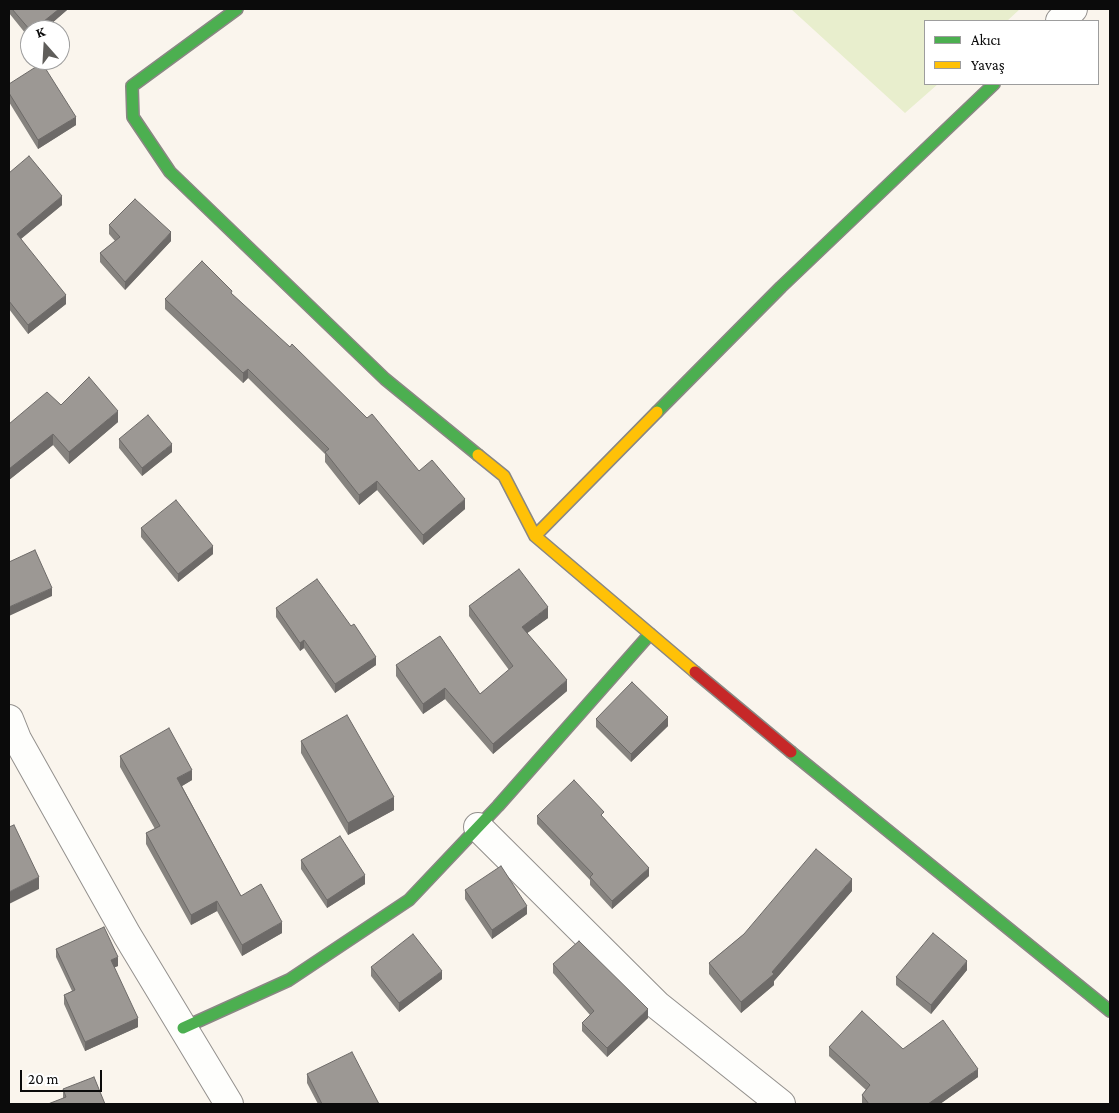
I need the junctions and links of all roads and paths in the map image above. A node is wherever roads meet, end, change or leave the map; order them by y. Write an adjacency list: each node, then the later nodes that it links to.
1 (237, 9): 5 (street)
2 (1073, 9): 3 (street)
3 (1061, 20)
4 (993, 85): 5 (street)
5 (535, 536): 6 (street)
6 (650, 634): 8 (street); 9 (street)
7 (9, 719): 10 (street)
8 (478, 827): 10 (street); 12 (street)
9 (1110, 1011)
10 (183, 1028): 11 (street)
11 (229, 1104)
12 (781, 1104)

